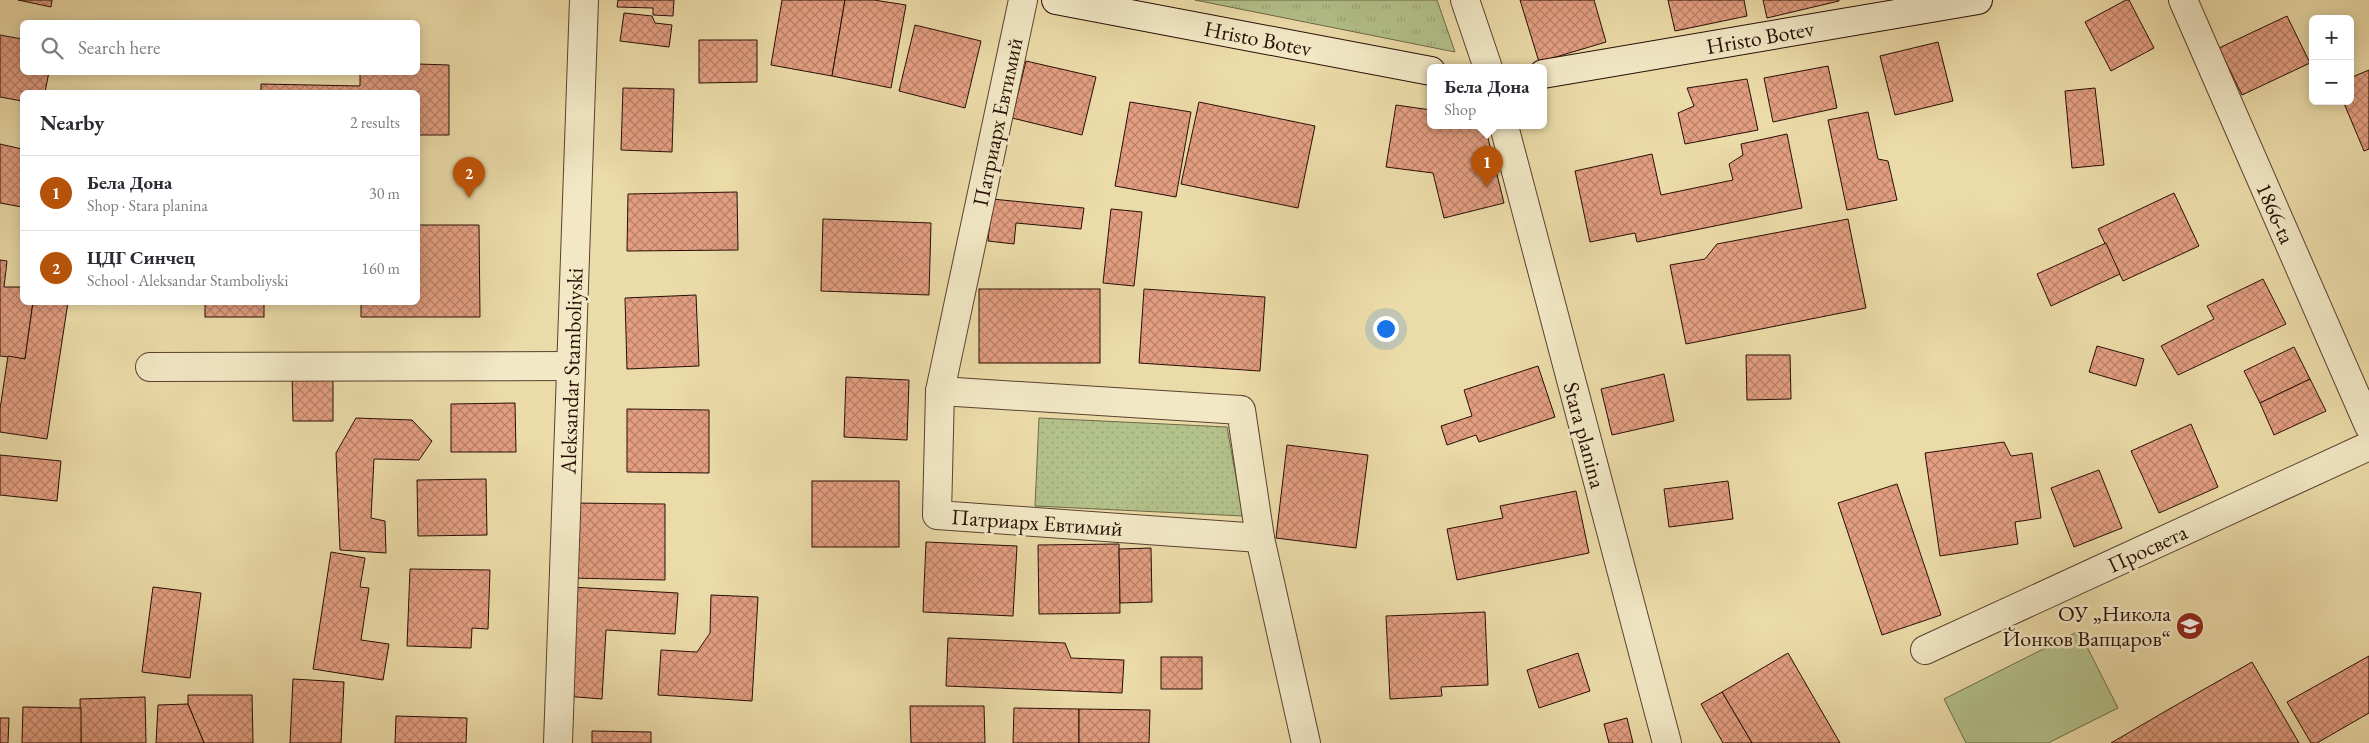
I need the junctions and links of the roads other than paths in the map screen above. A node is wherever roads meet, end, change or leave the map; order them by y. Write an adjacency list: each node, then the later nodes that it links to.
1 (584, 0): 11 (street, Aleksandar Stamboliyski)
2 (1023, 0): 13 (street, Патриарх Евтимий)
3 (1056, 0): 8 (street, Hristo Botev)
4 (1465, 0): 7 (street)
5 (1978, 0): 9 (street, Hristo Botev)
6 (2183, 0): 14 (street, 1866-ta)
7 (1487, 64)
8 (1427, 70)
9 (1547, 73)
10 (1505, 129): 20 (street, Stara planina)
11 (571, 366): 12 (street); 18 (street, Aleksandar Stamboliyski)
12 (150, 367)
13 (940, 391): 16 (street); 16 (street, Патриарх Евтимий)
14 (2369, 426)
15 (2369, 446): 17 (street, Просвета)
16 (1260, 538): 19 (street)
17 (1925, 650)
18 (558, 743)
19 (1306, 743)
20 (1667, 743)

